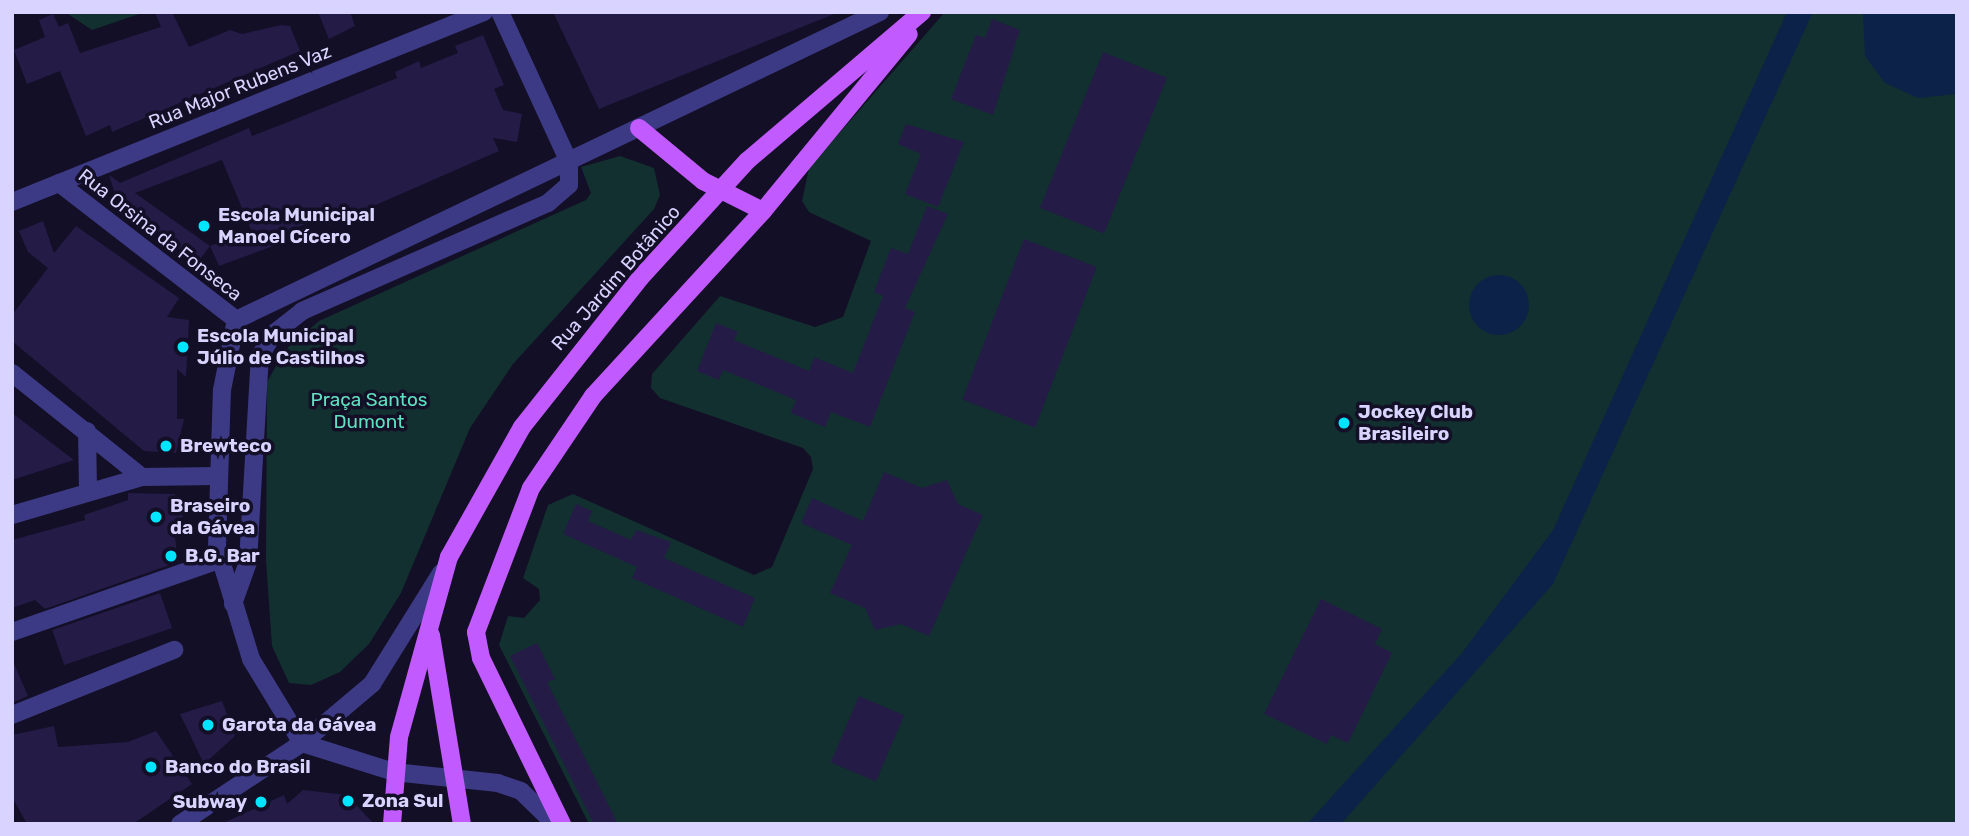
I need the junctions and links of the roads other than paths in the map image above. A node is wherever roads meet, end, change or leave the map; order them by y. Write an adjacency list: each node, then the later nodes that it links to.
1 (484, 12): 7 (street, Rua Major Rubens Vaz)
2 (500, 12): 6 (street)
3 (880, 12): 5 (street)
4 (924, 12): 8 (main road, Rua Jardim Botânico); 10 (main road, Rua Jardim Botânico)
5 (639, 128): 6 (street); 8 (main road)
6 (569, 162): 11 (street); 20 (street)
7 (59, 183): 9 (street, Rua Major Rubens Vaz); 11 (street, Rua Orsina da Fonseca)
8 (720, 191): 10 (main road); 18 (main road, Rua Jardim Botânico)
9 (12, 202)
10 (763, 211): 32 (main road, Rua Jardim Botânico)
11 (236, 320): 14 (street)
12 (12, 373): 13 (street)
13 (87, 431): 15 (street); 16 (street)
14 (217, 476): 15 (street); 19 (street)
15 (142, 477): 16 (street)
16 (88, 489): 17 (street)
17 (12, 515)
18 (449, 557): 22 (main road, Rua Jardim Botânico); 25 (street)
19 (219, 560): 20 (street); 21 (street)
20 (233, 604): 25 (street)
21 (12, 632)
22 (431, 635): 26 (main road); 27 (main road)
23 (174, 650): 24 (street)
24 (12, 715)
25 (302, 743): 26 (street); 28 (street)
26 (394, 772): 27 (street); 29 (main road)
27 (457, 779): 30 (main road); 31 (street)
28 (180, 824)
29 (392, 824)
30 (462, 824)
31 (555, 824)
32 (562, 824)

